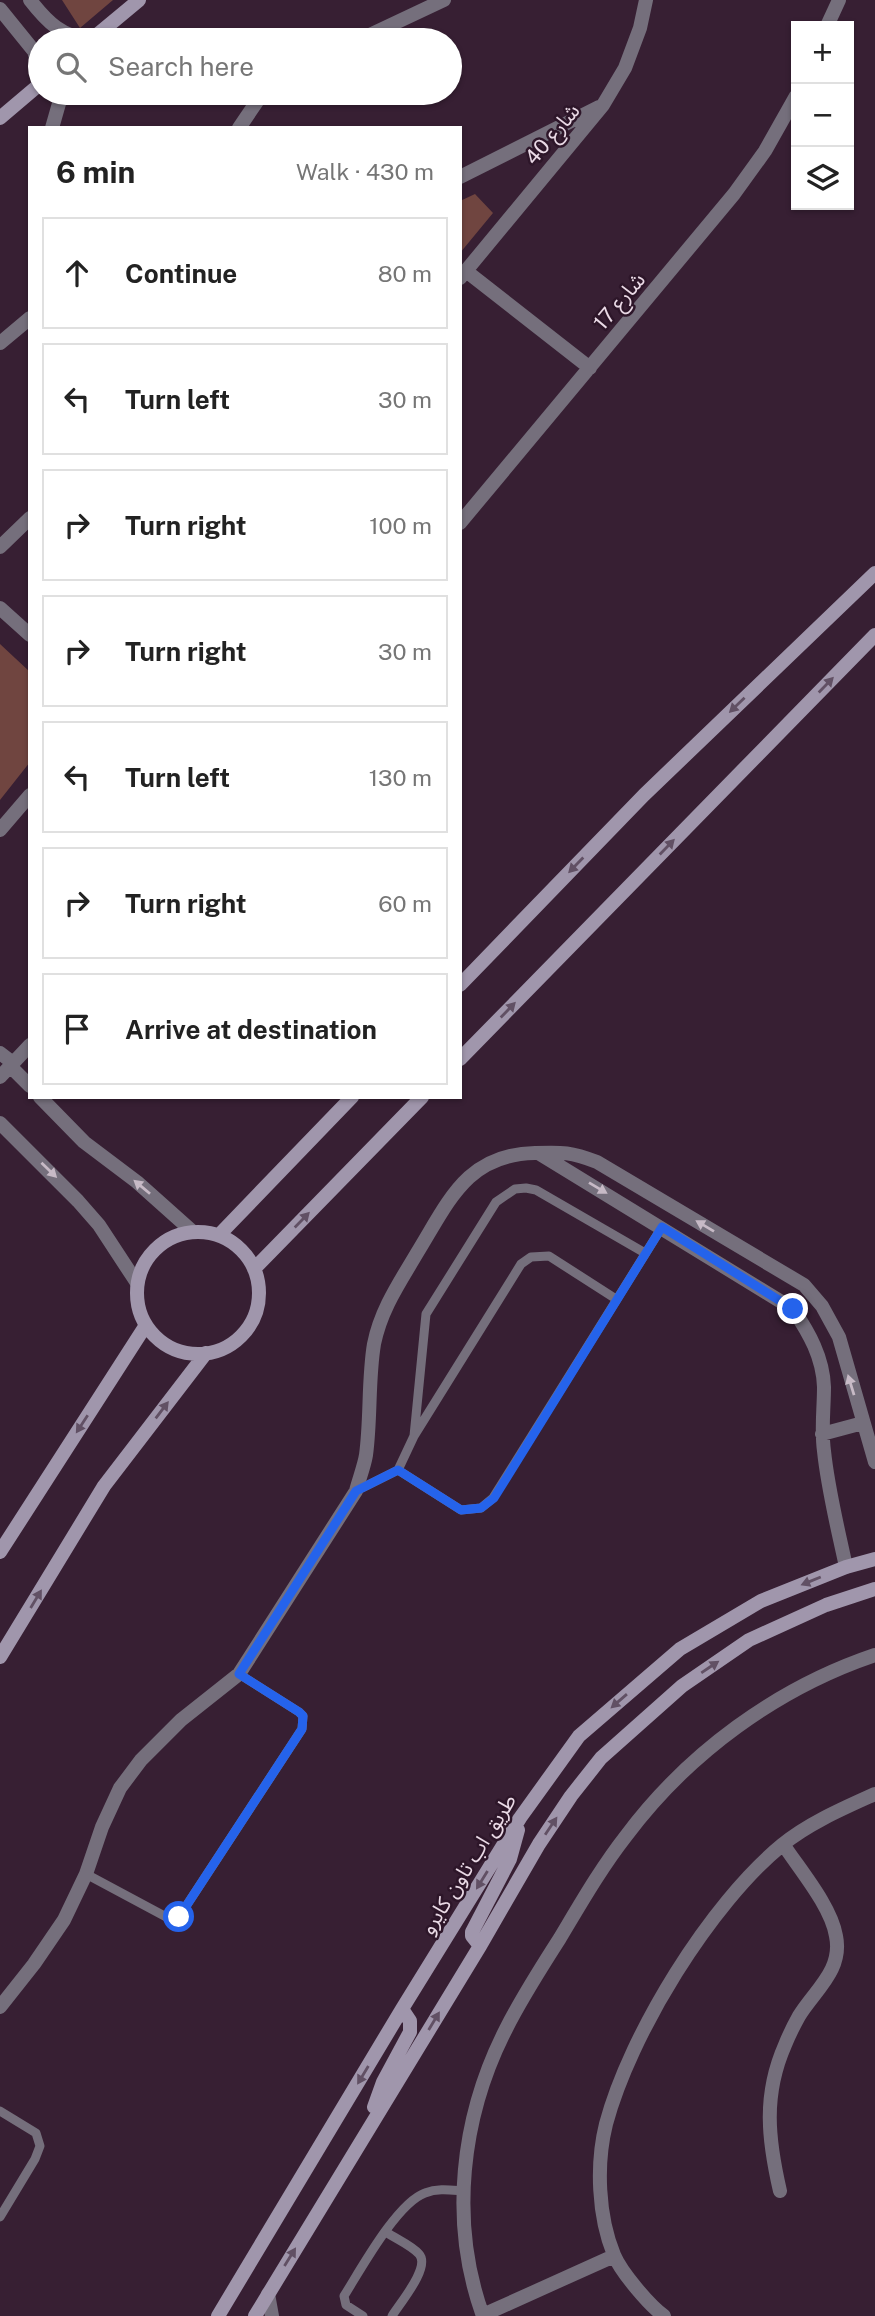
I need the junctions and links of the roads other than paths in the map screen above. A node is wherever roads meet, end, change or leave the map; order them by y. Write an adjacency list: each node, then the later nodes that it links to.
1 (30, 0): 9 (street)
2 (139, 0): 10 (main road)
3 (444, 0): 6 (street)
4 (646, 0): 16 (street, شارع 40)
5 (839, 0): 8 (street)
6 (414, 6): 11 (street)
7 (0, 9): 12 (street)
8 (829, 21)
9 (54, 28)
10 (105, 28)
11 (378, 28)
12 (28, 44)
13 (28, 95): 18 (main road)
14 (58, 105): 19 (street)
15 (255, 105): 20 (street)
16 (603, 105): 21 (street); 22 (street, شارع 40)
17 (791, 105): 25 (street, شارع 17)
18 (0, 118)
19 (52, 126)
20 (240, 126)
21 (462, 176)
22 (463, 275): 25 (street)
23 (28, 320): 24 (street)
24 (0, 343)
25 (590, 368): 27 (street, شارع 17)
26 (28, 520): 28 (street)
27 (462, 521)
28 (0, 547)
29 (875, 573): 35 (main road, one-way to 35)
30 (0, 608): 31 (street)
31 (28, 633)
32 (875, 635): 38 (main road, one-way to 32)
33 (28, 797): 34 (street)
34 (0, 830)
35 (462, 983)
36 (28, 1047): 39 (street)
37 (0, 1053): 39 (street)
38 (462, 1057)
39 (8, 1068): 40 (street)
40 (28, 1084)
41 (42, 1099): 48 (street, one-way to 41)
42 (350, 1099): 49 (main road)
43 (420, 1099): 51 (main road, one-way to 43)
44 (0, 1123): 52 (street, one-way to 52)
45 (539, 1153): 46 (street); 47 (street, one-way to 47); 61 (street)
46 (673, 1207): 47 (street); 56 (street, one-way to 46)
47 (662, 1227): 50 (lane); 57 (street)
48 (193, 1232): 49 (main road); 52 (main road)
49 (219, 1235): 51 (main road)
50 (645, 1253): 53 (lane); 58 (lane)
51 (254, 1269): 55 (main road)
52 (137, 1283): 54 (main road)
53 (616, 1299): 58 (lane); 60 (lane)
54 (146, 1325): 55 (main road); 62 (main road, one-way to 62)
55 (206, 1353): 67 (main road, one-way to 55)
56 (869, 1421): 57 (street); 59 (street)
57 (822, 1434): 64 (street)
58 (414, 1436): 60 (lane)
59 (875, 1462)
60 (398, 1470): 61 (lane)
61 (356, 1491): 68 (street)
62 (0, 1552)
63 (875, 1559): 64 (main road, طريق اب تاون كايرو)
64 (846, 1567): 70 (main road, طريق اب تاون كايرو, one-way to 70)
65 (875, 1589): 73 (main road, one-way to 65)
66 (875, 1655): 78 (street)
67 (0, 1657)
68 (239, 1674): 72 (street); 72 (lane)
69 (875, 1794): 71 (street)
70 (520, 1818): 73 (main road); 75 (main road, طريق اب تاون كايرو, one-way to 75)
71 (783, 1844): 79 (street); 82 (street)
72 (86, 1874): 74 (street)
73 (480, 1946): 77 (main road, one-way to 73)
74 (0, 2007)
75 (402, 2009): 77 (main road); 85 (main road, طريق اب تاون كايرو, one-way to 85)
76 (0, 2110): 80 (lane)
77 (365, 2135): 83 (main road, one-way to 77)
78 (463, 2191): 81 (lane); 84 (street)
79 (780, 2191)
80 (0, 2217)
81 (386, 2232): 88 (lane); 89 (lane)
82 (614, 2256): 84 (street); 90 (street)
83 (268, 2294): 86 (main road); 87 (street)
84 (483, 2315)
85 (218, 2316)
86 (255, 2316)
87 (272, 2316)
88 (363, 2316)
89 (392, 2316)
90 (664, 2316)

